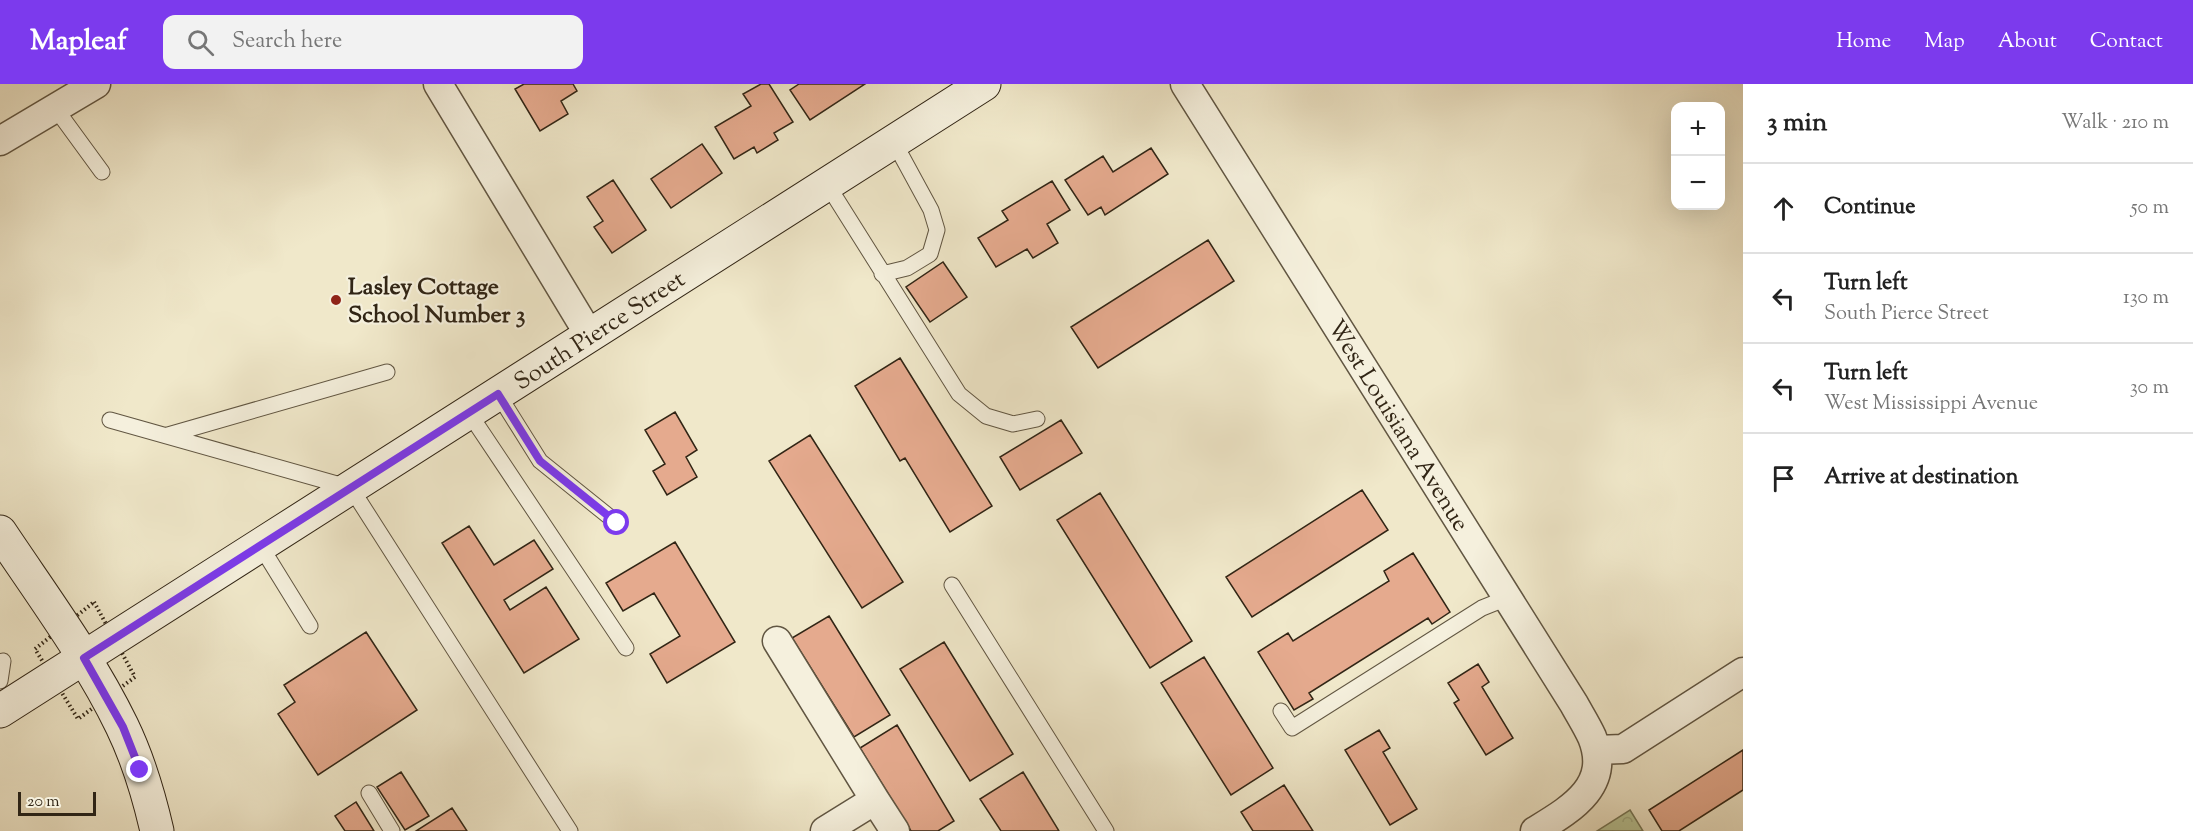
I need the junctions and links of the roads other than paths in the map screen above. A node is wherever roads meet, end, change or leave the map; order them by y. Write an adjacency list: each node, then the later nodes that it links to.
1 (96, 84): 5 (street)
2 (438, 84): 11 (street)
3 (984, 84): 7 (street, South Pierce Street)
4 (1185, 84): 23 (street, West Louisiana Avenue)
5 (56, 108): 6 (street); 8 (lane)
6 (0, 141)
7 (894, 142): 9 (street, South Pierce Street); 10 (lane)
8 (102, 172)
9 (827, 184): 10 (lane); 11 (street, South Pierce Street)
10 (882, 274): 15 (lane)
11 (590, 336): 13 (street, South Pierce Street)
12 (387, 372): 17 (lane)
13 (498, 394): 14 (street, South Pierce Street); 19 (lane)
14 (469, 413): 18 (street, South Pierce Street); 26 (lane)
15 (1037, 419)
16 (110, 420): 17 (lane)
17 (168, 435): 18 (lane)
18 (351, 488): 21 (street, South Pierce Street); 37 (lane)
19 (617, 523)
20 (0, 532): 27 (street)
21 (260, 545): 24 (lane); 27 (street, South Pierce Street)
22 (951, 585): 40 (lane)
23 (1507, 598): 31 (lane); 32 (street, West Louisiana Avenue)
24 (310, 626)
25 (777, 641): 34 (street)
26 (626, 648)
27 (84, 658): 30 (street, South Pierce Street); 35 (street)
28 (0, 663): 30 (lane)
29 (1743, 672): 32 (street)
30 (1, 699)
31 (1281, 711)
32 (1596, 761): 41 (street)
33 (369, 793): 36 (lane)
34 (875, 800): 38 (street); 39 (street)
35 (157, 831)
36 (392, 831)
37 (570, 831)
38 (825, 831)
39 (895, 831)
40 (1106, 831)
41 (1535, 831)

